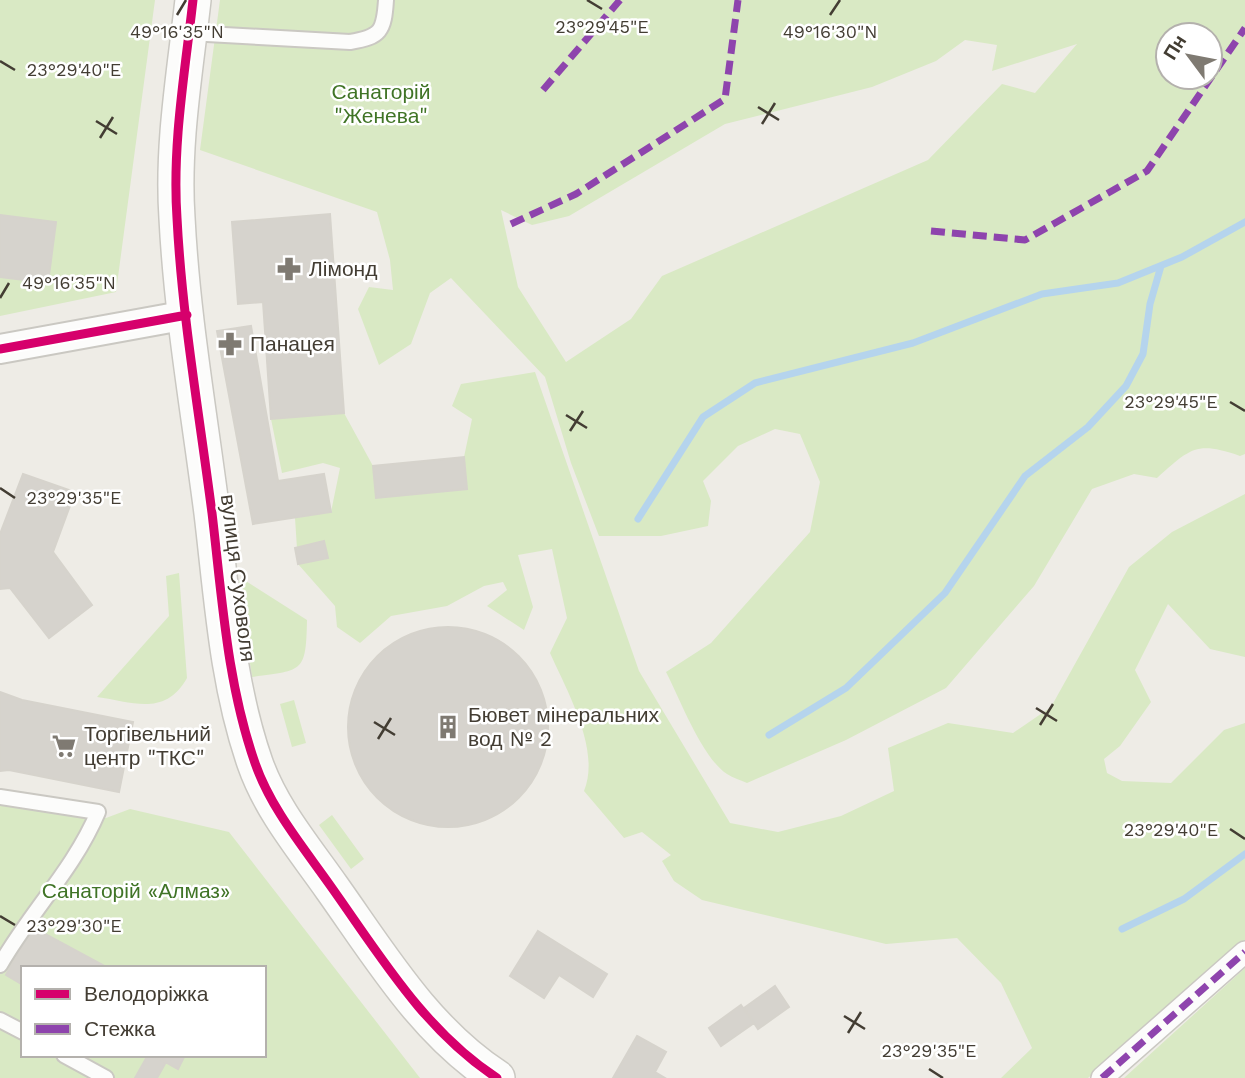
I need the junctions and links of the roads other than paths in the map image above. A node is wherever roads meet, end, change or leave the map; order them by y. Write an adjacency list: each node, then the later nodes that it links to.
1 (386, 0): 2 (lane)
2 (191, 16): 3 (street, вулиця Суховоля)
3 (187, 315): 4 (street); 12 (street, вулиця Суховоля)
4 (0, 349)
5 (0, 797): 7 (lane)
6 (1245, 952): 13 (street)
7 (0, 965)
8 (0, 1020): 9 (lane)
9 (21, 1031)
10 (68, 1057): 11 (lane)
11 (106, 1078)
12 (497, 1078)
13 (1101, 1078)

